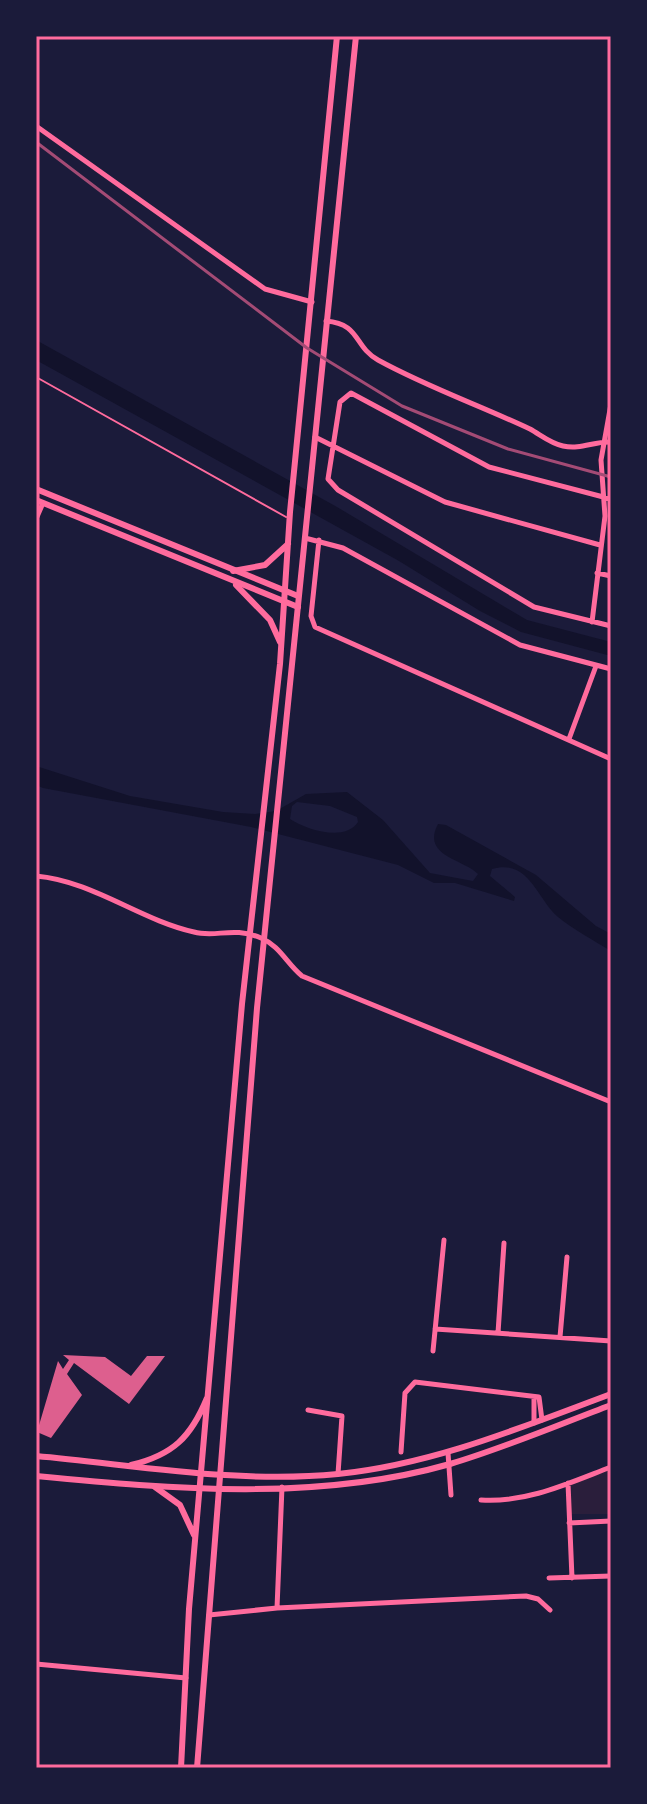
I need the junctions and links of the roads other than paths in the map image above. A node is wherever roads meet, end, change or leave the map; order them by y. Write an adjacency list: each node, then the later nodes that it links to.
1 (337, 36): 4 (main road)
2 (356, 36): 5 (main road)
3 (36, 126): 4 (street)
4 (312, 302): 14 (main road)
5 (325, 321): 8 (main road); 9 (street)
6 (36, 377): 14 (lane)
7 (611, 404): 9 (street)
8 (314, 437): 10 (street); 16 (main road)
9 (608, 442): 12 (street)
10 (334, 446): 12 (street); 19 (street); 30 (street)
11 (36, 489): 20 (main road)
12 (608, 498): 19 (street)
13 (39, 502): 15 (street); 24 (main road)
14 (290, 515): 18 (main road)
15 (36, 519)
16 (305, 538): 17 (street); 27 (main road)
17 (319, 540): 33 (street); 35 (street)
18 (288, 544): 21 (main road); 26 (main road)
19 (600, 545): 22 (street)
20 (224, 567): 21 (main road); 24 (main road)
21 (233, 571): 26 (main road)
22 (597, 573): 23 (street); 30 (street)
23 (611, 576)
24 (219, 578): 25 (main road)
25 (236, 585): 28 (main road); 32 (main road)
26 (283, 591): 27 (main road); 28 (main road)
27 (298, 596): 29 (main road)
28 (282, 602): 29 (main road); 32 (main road)
29 (298, 607): 60 (main road)
30 (592, 622): 31 (street)
31 (611, 626)
32 (281, 645): 47 (main road)
33 (596, 666): 34 (street); 35 (street)
34 (611, 669)
35 (569, 739): 36 (street)
36 (611, 759)
37 (36, 876): 38 (street)
38 (611, 1102)
39 (444, 1240): 42 (street)
40 (504, 1243): 43 (street)
41 (567, 1257): 44 (street)
42 (435, 1329): 43 (street); 46 (street)
43 (498, 1333): 44 (street)
44 (560, 1337): 45 (street)
45 (611, 1341)
46 (433, 1351)
47 (210, 1391): 56 (main road); 58 (main road)
48 (611, 1394): 51 (main road)
49 (611, 1405): 55 (main road)
50 (308, 1410): 59 (street)
51 (538, 1421): 52 (street); 53 (main road)
52 (401, 1452)
53 (448, 1453): 55 (street); 59 (main road)
54 (36, 1456): 56 (main road)
55 (448, 1464): 64 (main road); 67 (street)
56 (131, 1465): 58 (main road)
57 (611, 1467): 62 (street)
58 (203, 1473): 60 (main road); 66 (main road)
59 (338, 1474): 60 (main road)
60 (219, 1475): 65 (main road)
61 (36, 1476): 63 (main road)
62 (568, 1483): 68 (street); 70 (street)
63 (155, 1487): 66 (main road); 71 (main road)
64 (282, 1487): 65 (main road); 75 (street)
65 (218, 1488): 66 (main road); 77 (main road)
66 (201, 1489): 71 (main road)
67 (451, 1495)
68 (481, 1500)
69 (611, 1521): 70 (street)
70 (569, 1523): 74 (street)
71 (195, 1541): 79 (main road)
72 (611, 1576): 74 (street)
73 (549, 1578): 74 (street)
74 (572, 1578)
75 (277, 1608): 76 (street); 77 (street)
76 (550, 1610)
77 (209, 1615): 81 (main road)
78 (36, 1664): 79 (street)
79 (186, 1678): 80 (main road)
80 (180, 1766)
81 (197, 1767)

